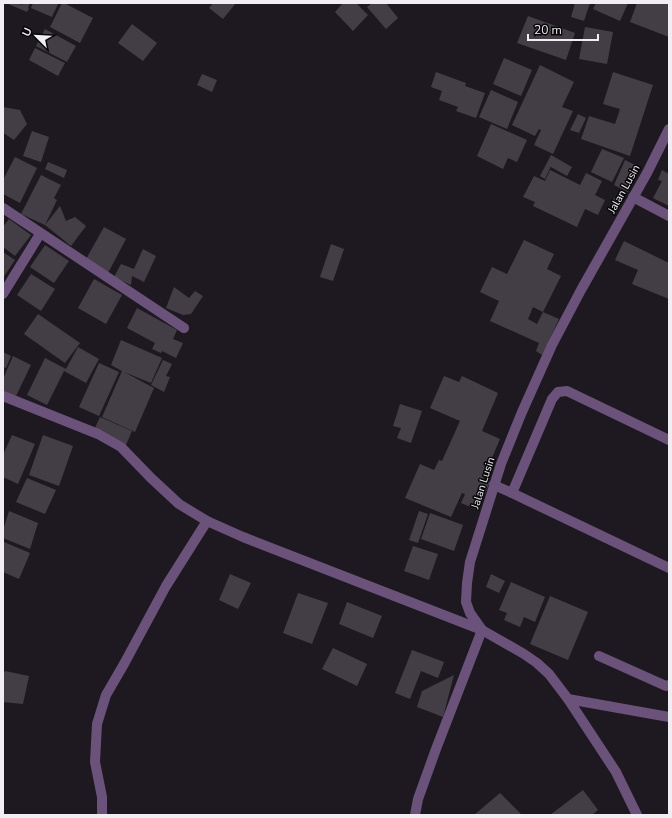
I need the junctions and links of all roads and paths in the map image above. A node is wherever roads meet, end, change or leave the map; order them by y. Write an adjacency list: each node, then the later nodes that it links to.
1 (669, 129): 2 (street, Jalan Lusin)
2 (633, 197): 4 (street); 10 (street, Jalan Lusin)
3 (3, 208): 5 (street)
4 (669, 216)
5 (40, 234): 6 (street); 7 (street)
6 (3, 294)
7 (184, 328)
8 (3, 396): 12 (street)
9 (669, 440): 11 (street)
10 (494, 485): 11 (street); 14 (street, Jalan Lusin)
11 (512, 493): 13 (street)
12 (207, 522): 14 (street); 19 (street)
13 (669, 568)
14 (482, 630): 17 (street, Jalan Lusin); 20 (street)
15 (599, 656): 16 (street)
16 (669, 685)
17 (568, 699): 18 (street); 21 (street, Jalan Lusin)
18 (669, 717)
19 (102, 815)
20 (415, 815)
21 (637, 815)

